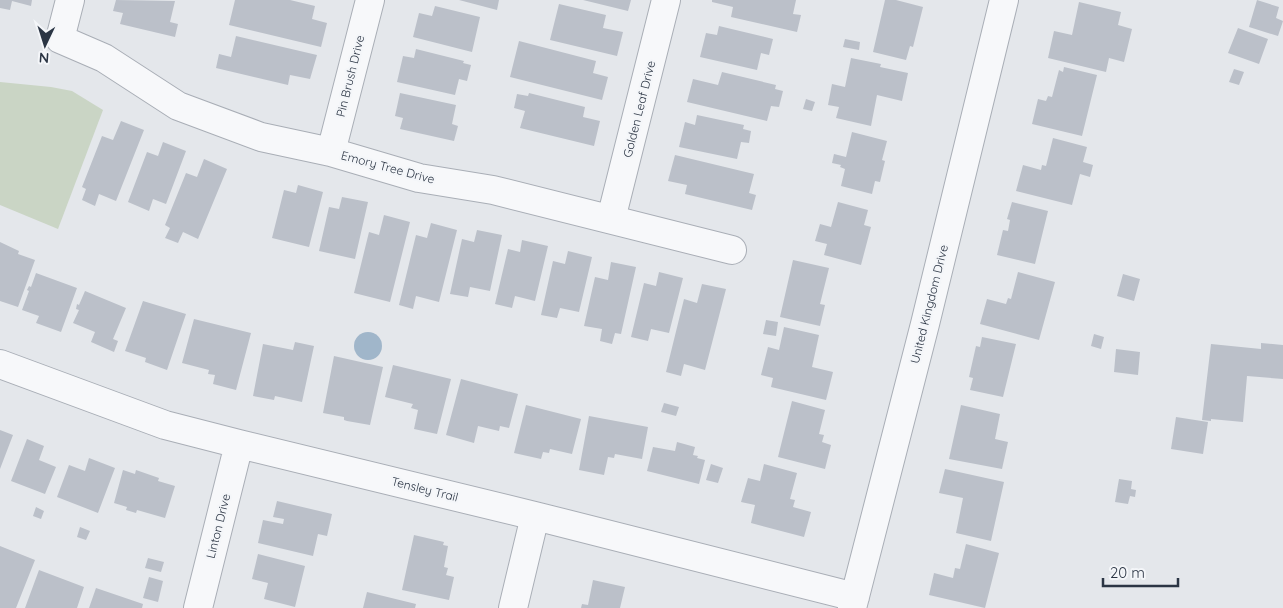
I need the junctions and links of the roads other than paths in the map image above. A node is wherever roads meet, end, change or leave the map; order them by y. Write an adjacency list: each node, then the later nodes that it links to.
1 (70, 0): 5 (street, Emory Tree Drive)
2 (370, 0): 5 (street, Pin Brush Drive)
3 (666, 0): 6 (street, Golden Leaf Drive)
4 (1004, 0): 11 (street, United Kingdom Drive)
5 (331, 152): 6 (street, Emory Tree Drive)
6 (612, 219): 7 (street, Emory Tree Drive)
7 (732, 250)
8 (0, 364): 9 (street, Tensley Trail)
9 (239, 444): 10 (street, Tensley Trail); 12 (street, Linton Drive)
10 (535, 516): 11 (street, Tensley Trail); 13 (street)
11 (853, 602)
12 (198, 608)
13 (513, 608)

